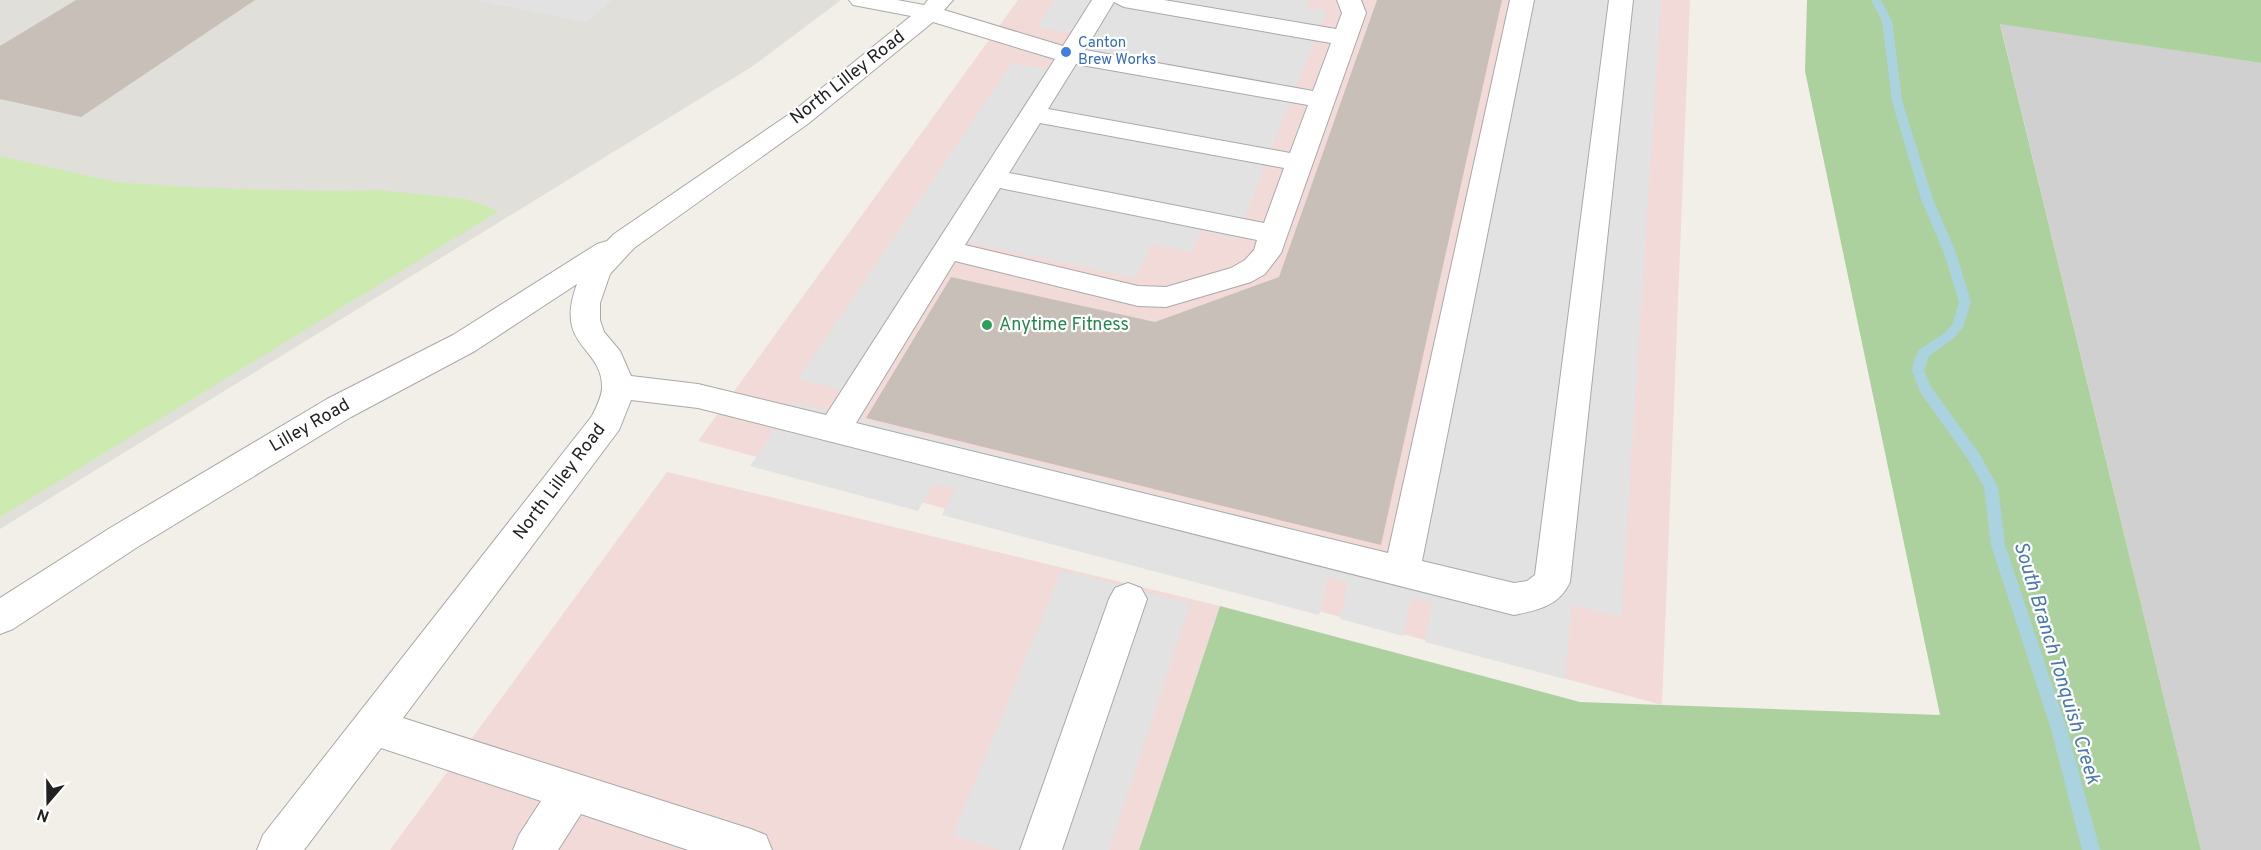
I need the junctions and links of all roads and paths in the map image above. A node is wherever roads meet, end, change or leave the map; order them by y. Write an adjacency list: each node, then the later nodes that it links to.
1 (861, 0): 7 (street)
2 (1104, 0): 9 (street)
3 (1124, 0): 8 (street)
4 (1349, 0): 8 (street)
5 (1522, 0): 19 (street)
6 (1621, 0): 19 (street)
7 (935, 6): 9 (street); 15 (street, North Lilley Road)
8 (1345, 38): 10 (street)
9 (1069, 55): 10 (street); 11 (street)
10 (1322, 100): 12 (street)
11 (1032, 114): 12 (street); 13 (street)
12 (1299, 164): 14 (street)
13 (992, 178): 14 (street); 16 (street)
14 (1274, 234): 16 (street)
15 (624, 241): 17 (street, North Lilley Road); 21 (street, Lilley Road)
16 (947, 250): 18 (street)
17 (617, 386): 18 (street); 22 (street, North Lilley Road)
18 (834, 430): 19 (street)
19 (1402, 572)
20 (1128, 599): 27 (street)
21 (0, 618)
22 (373, 727): 23 (street); 24 (street, North Lilley Road)
23 (571, 792): 25 (street); 26 (street)
24 (278, 850)
25 (534, 850)
26 (751, 850)
27 (1041, 850)

